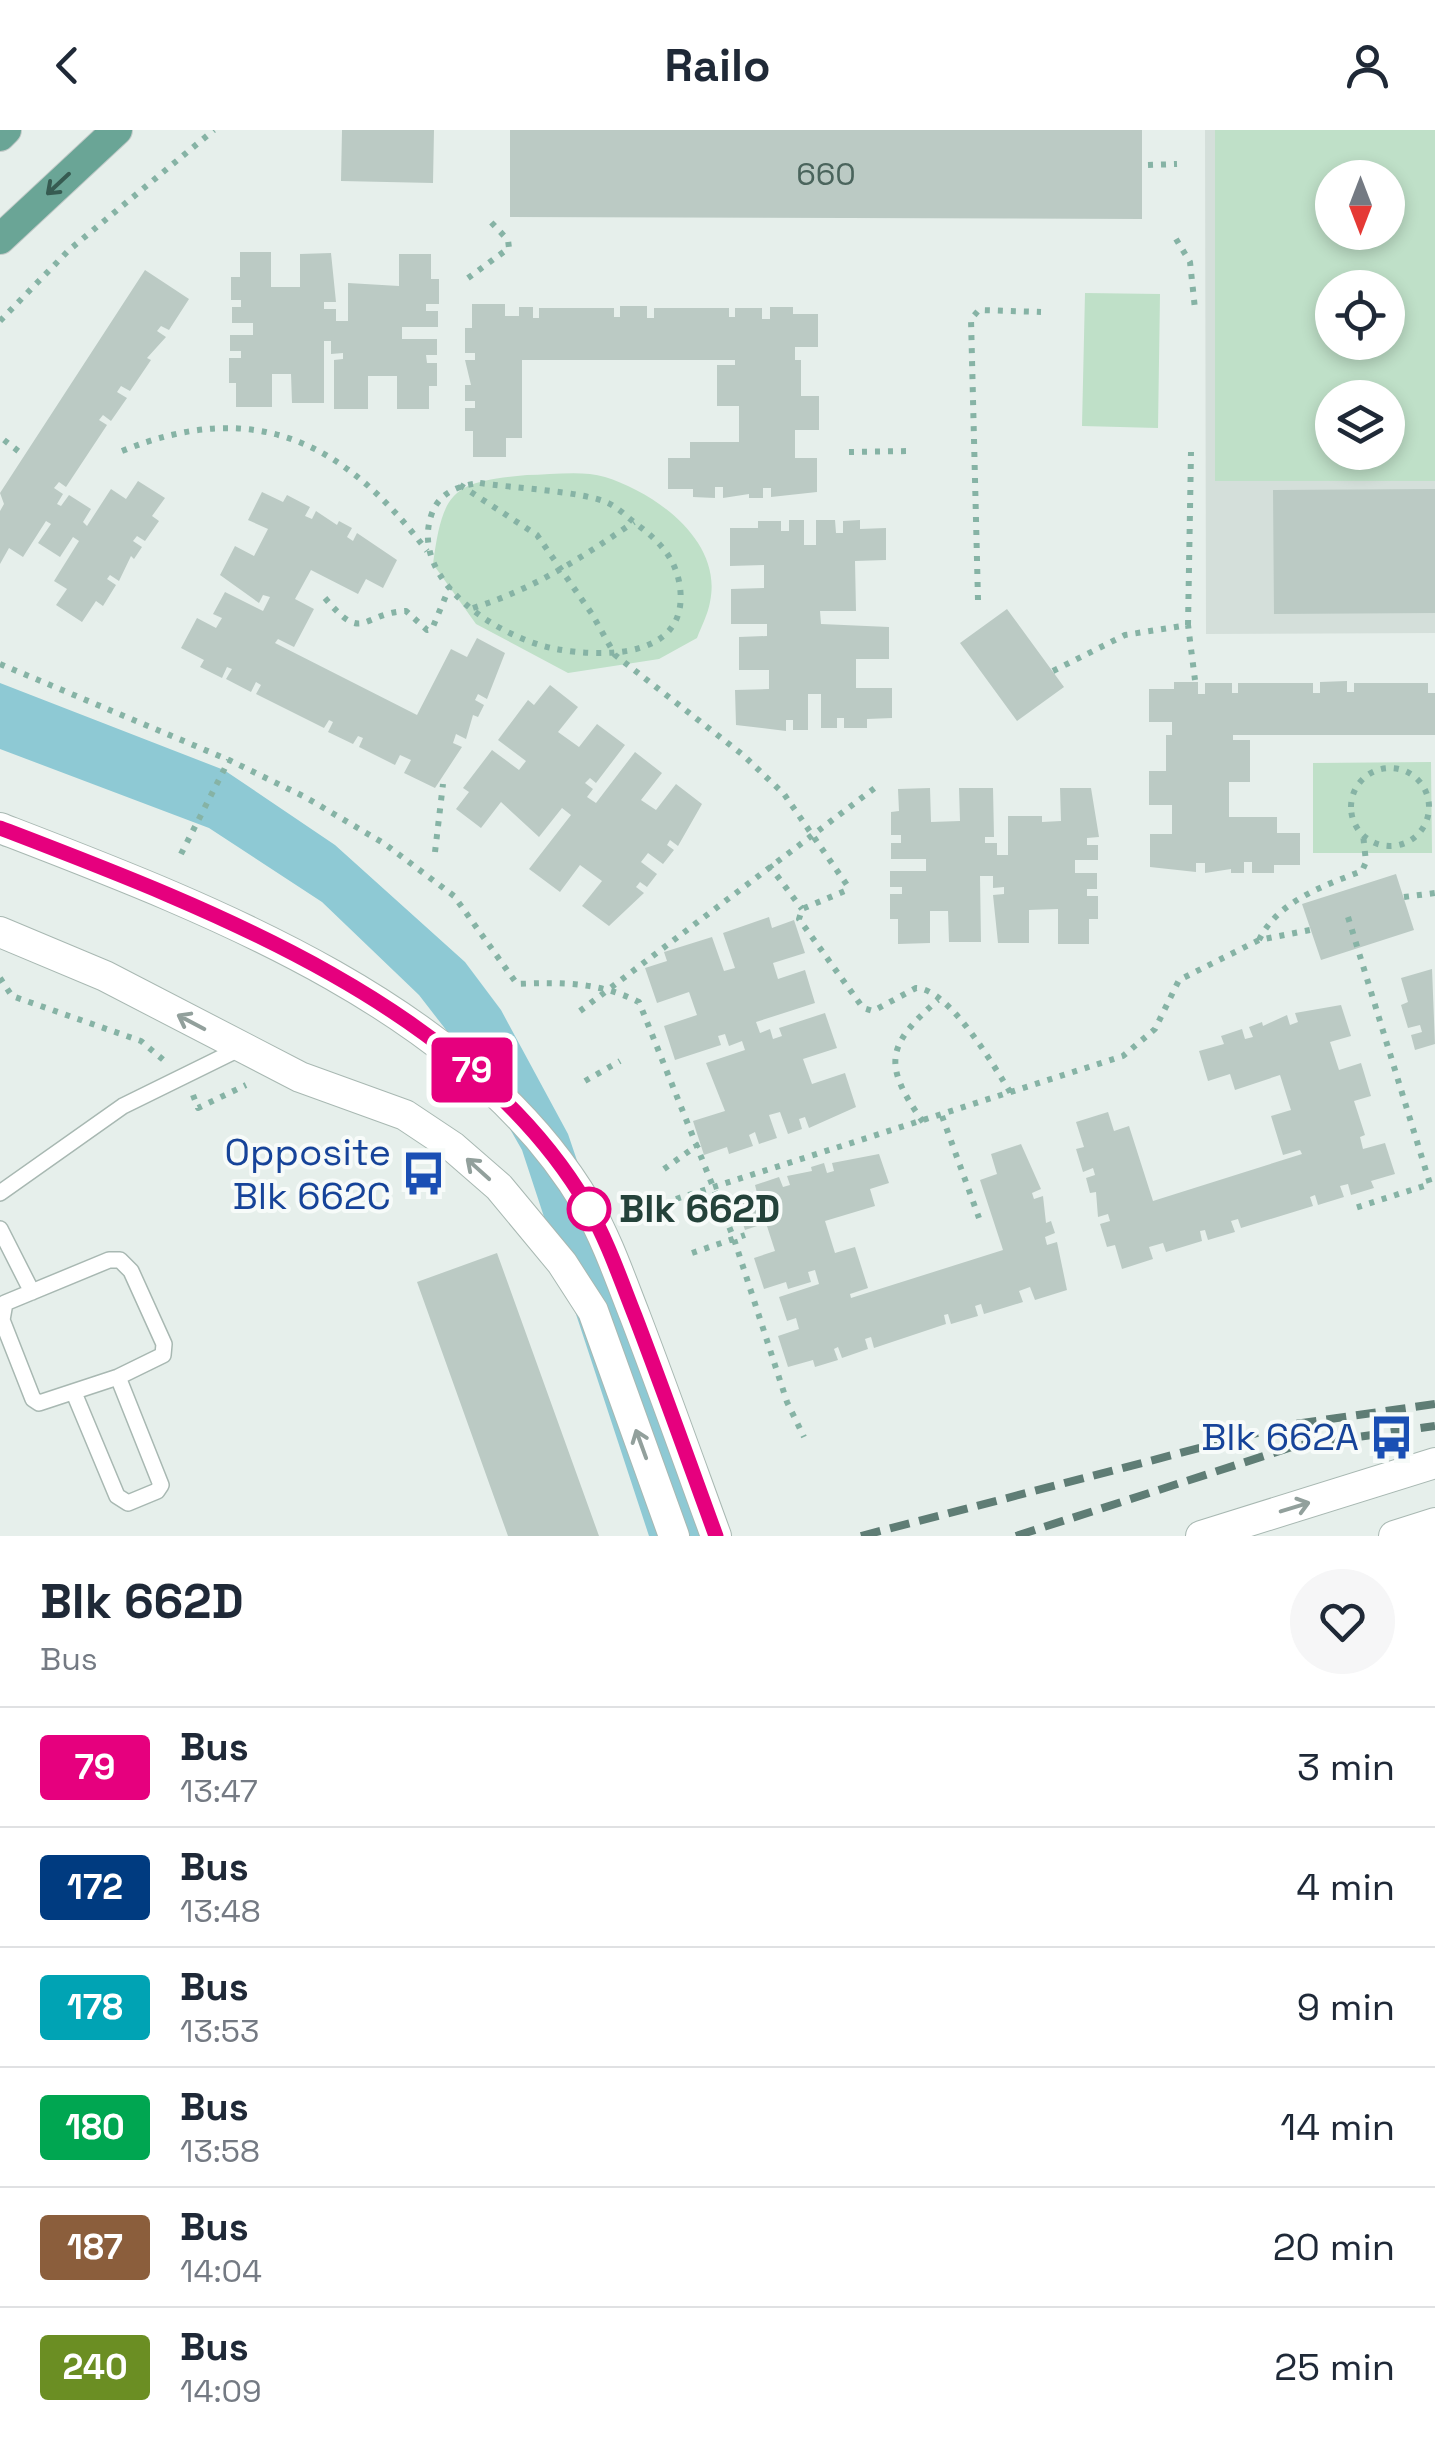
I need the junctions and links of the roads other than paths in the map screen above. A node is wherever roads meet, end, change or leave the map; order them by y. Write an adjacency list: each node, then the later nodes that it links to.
1 (6, 130): 3 (main road)
2 (117, 130): 4 (main road, one-way to 4)
3 (0, 136)
4 (0, 239)
5 (0, 828): 16 (street)
6 (0, 932): 7 (street, one-way to 6)
7 (241, 1048): 8 (lane); 15 (street, one-way to 7)
8 (0, 1194)
9 (0, 1229): 10 (lane)
10 (32, 1292): 11 (lane); 12 (lane)
11 (118, 1377): 12 (lane); 12 (lane)
12 (74, 1393)
13 (1435, 1463): 17 (street, one-way to 13)
14 (1435, 1523): 18 (street)
15 (674, 1536)
16 (716, 1536)
17 (1202, 1536)
18 (1394, 1536)

